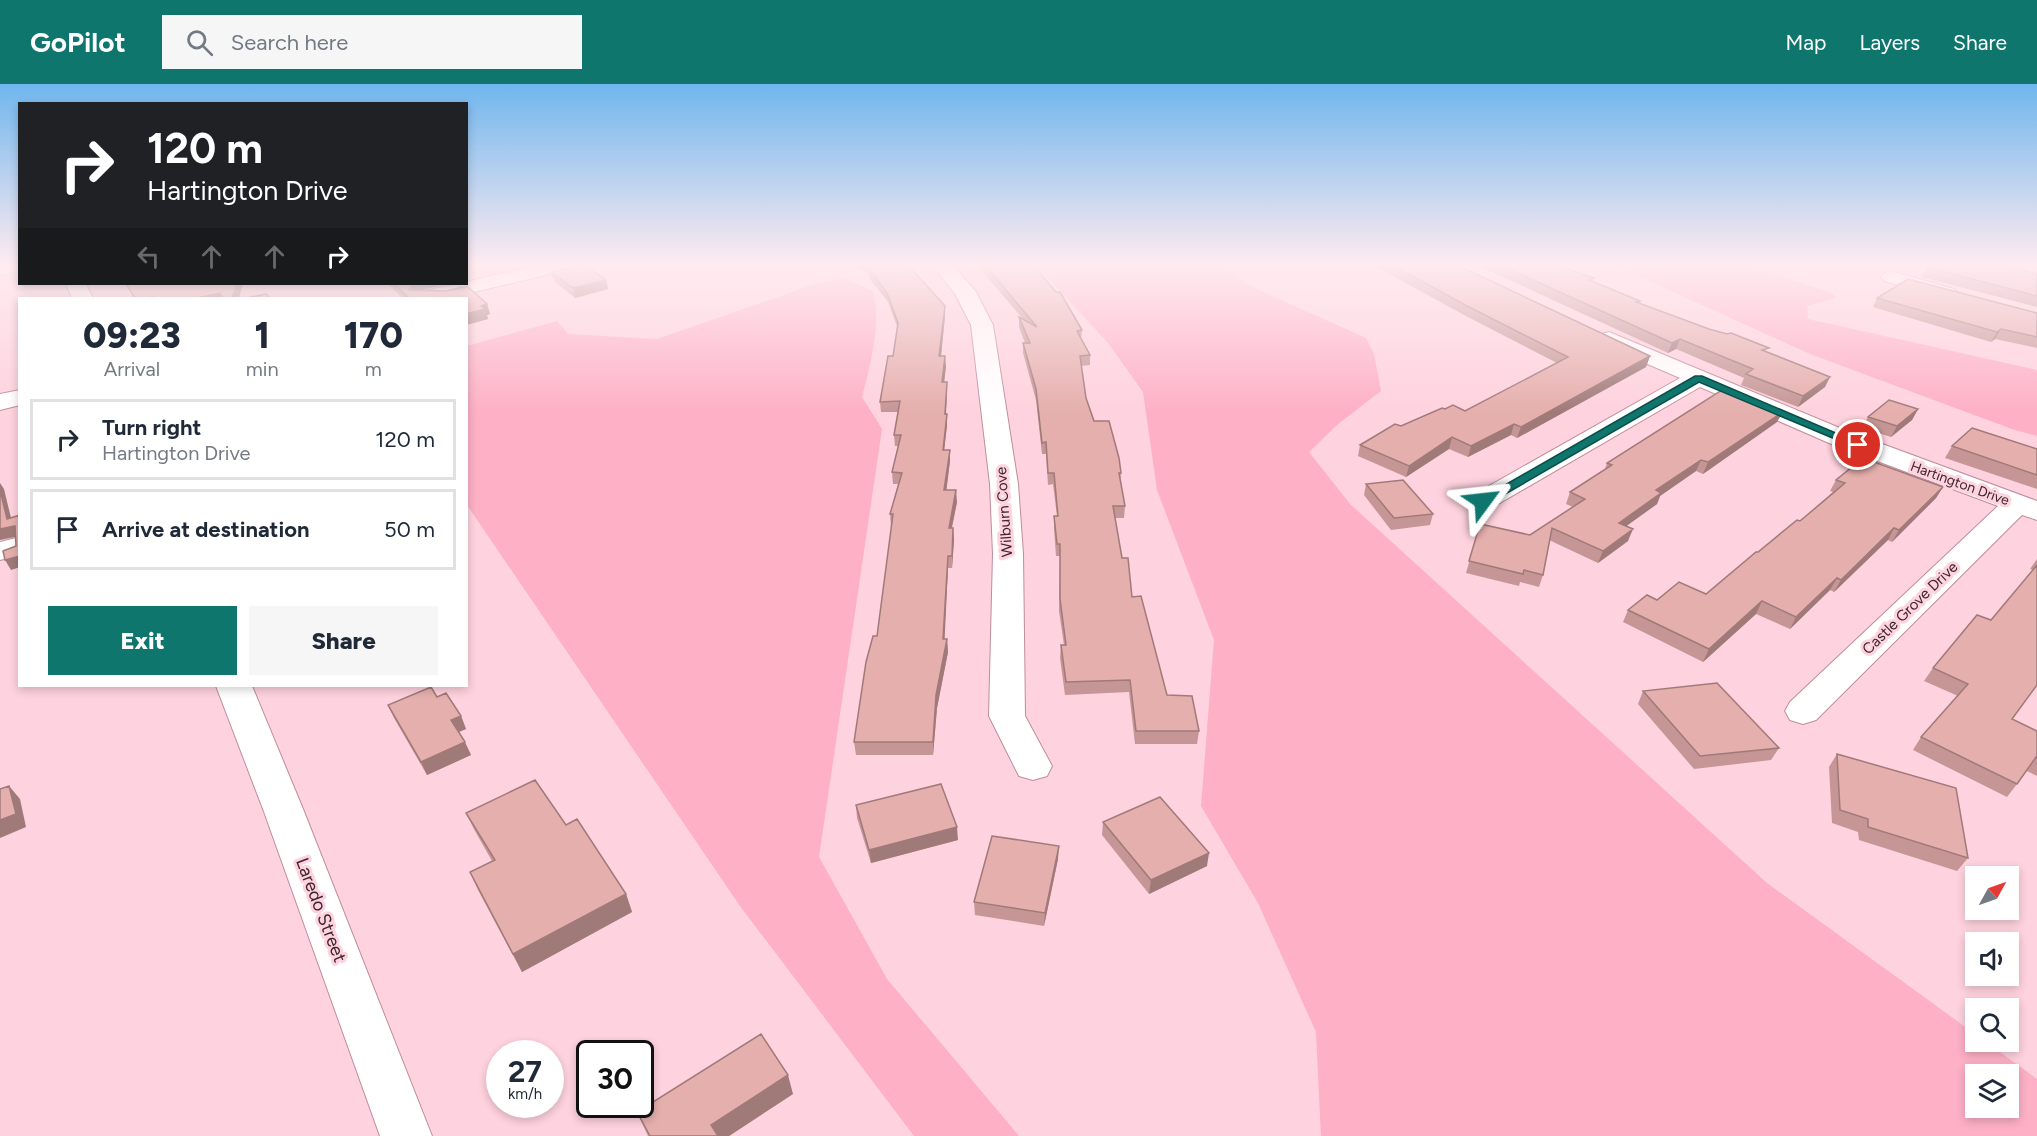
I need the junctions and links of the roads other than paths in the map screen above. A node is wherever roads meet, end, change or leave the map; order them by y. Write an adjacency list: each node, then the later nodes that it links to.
1 (976, 314): 12 (street, Wilburn Cove)
2 (1582, 328): 3 (street, Hartington Drive)
3 (1698, 378): 6 (street); 7 (street, Hartington Drive)
4 (18, 398): 5 (street)
5 (0, 402)
6 (1483, 501)
7 (2027, 508): 11 (street, Castle Grove Drive)
8 (18, 546): 9 (street)
9 (0, 551)
10 (234, 687): 13 (street, Laredo Street)
11 (1803, 711)
12 (1033, 766)
13 (406, 1136)

